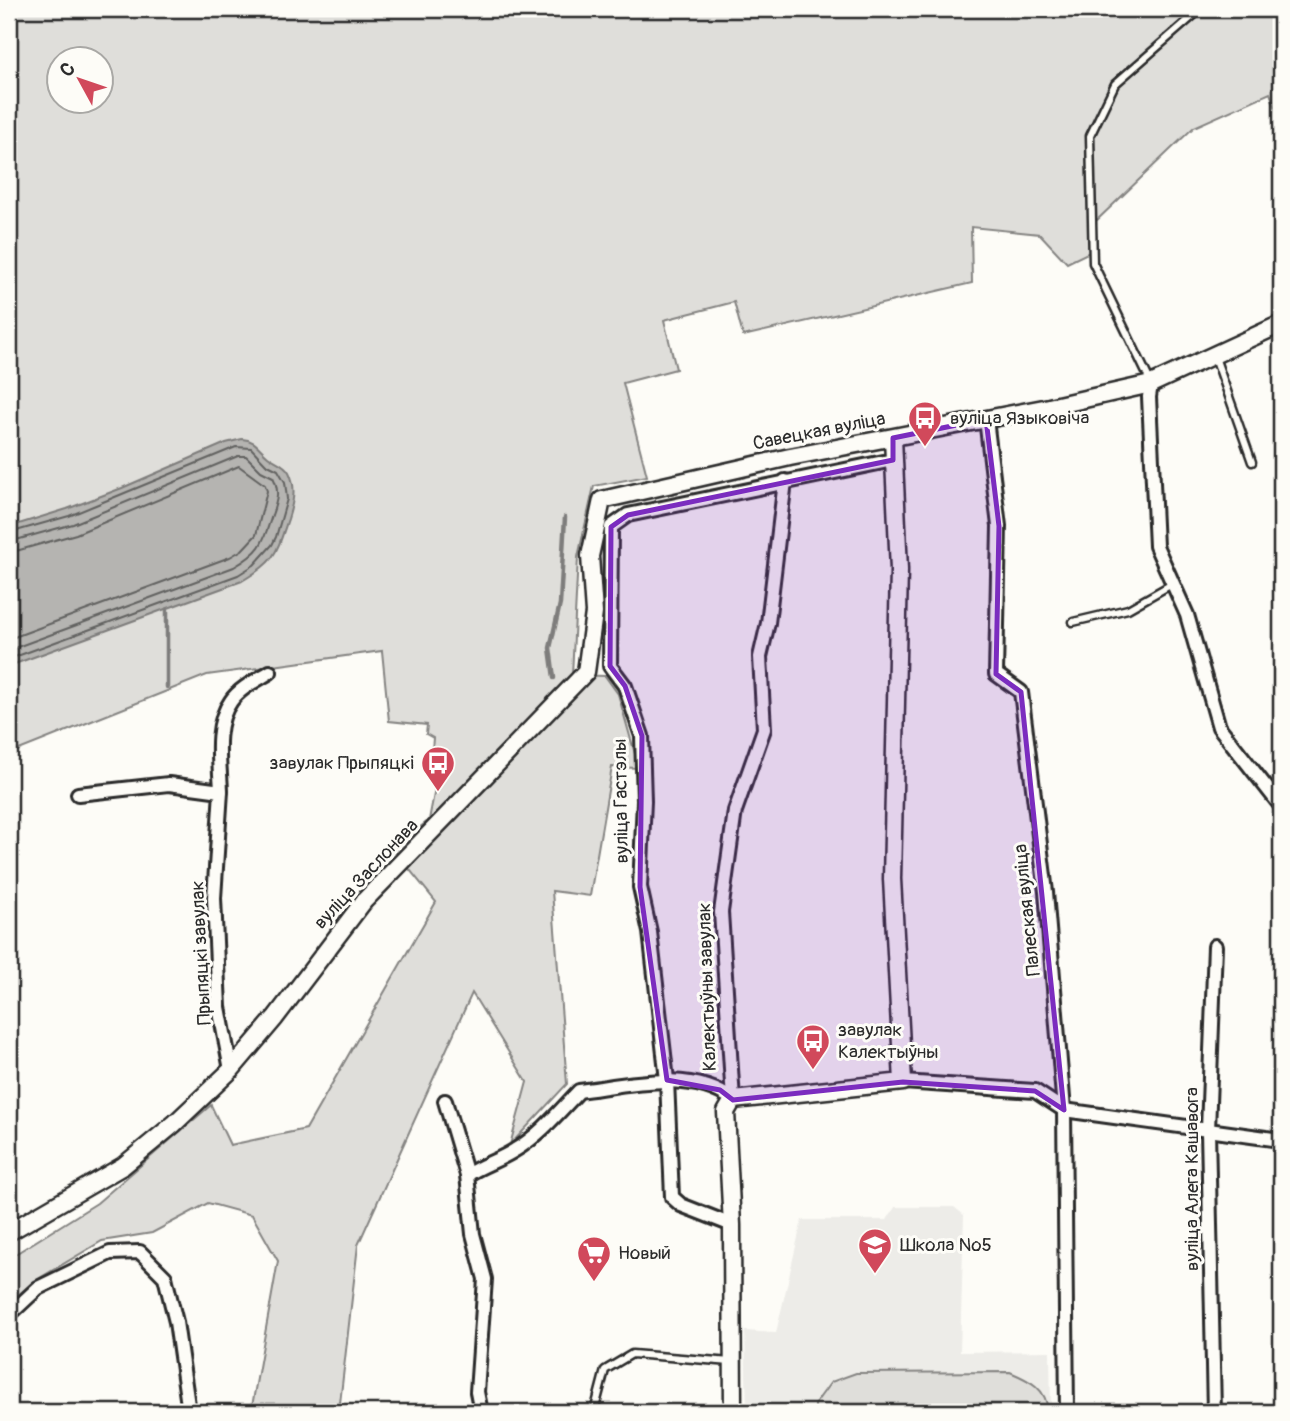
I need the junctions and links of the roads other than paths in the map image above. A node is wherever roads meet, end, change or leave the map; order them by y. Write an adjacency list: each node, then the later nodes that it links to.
1 (1201, 9): 4 (lane)
2 (1281, 324): 3 (street, Савецкая вуліца)
3 (1214, 355): 4 (street, Савецкая вуліца); 8 (lane)
4 (1152, 384): 5 (street, Савецкая вуліца); 11 (street)
5 (986, 419): 6 (street, Савецкая вуліца); 23 (street, Палеская вуліца)
6 (893, 438): 7 (street); 10 (street, Савецкая вуліца)
7 (893, 460): 9 (street); 20 (street)
8 (1252, 462)
9 (785, 481): 19 (street, вуліца Гастэлы); 21 (street, Калектыўны завулак)
10 (602, 500): 18 (street, вуліца Заслонава)
11 (1172, 584): 12 (lane); 16 (street)
12 (1073, 622)
13 (270, 672): 14 (street, Прыпяцкі завулак)
14 (221, 791): 15 (street); 18 (street, Прыпяцкі завулак)
15 (78, 794)
16 (1281, 806)
17 (1215, 946): 24 (street, вуліца Алега Кашавога)
18 (231, 1070): 28 (street, вуліца Заслонава)
19 (667, 1080): 21 (street); 26 (street); 27 (street, вуліца Гастэлы)
20 (903, 1082): 21 (street); 23 (street)
21 (733, 1100): 27 (street, Калектыўны завулак)
22 (445, 1101): 26 (street)
23 (1064, 1110): 24 (street); 35 (street, Палеская вуліца)
24 (1208, 1130): 25 (street); 36 (street, вуліца Алега Кашавога)
25 (1281, 1138)
26 (467, 1175): 32 (street)
27 (732, 1225): 30 (street, Калектыўны завулак)
28 (9, 1232)
29 (9, 1315): 31 (street)
30 (733, 1362): 33 (lane); 34 (street, Калектыўны завулак)
31 (189, 1412)
32 (481, 1412)
33 (594, 1412)
34 (733, 1412)
35 (1067, 1412)
36 (1214, 1412)

